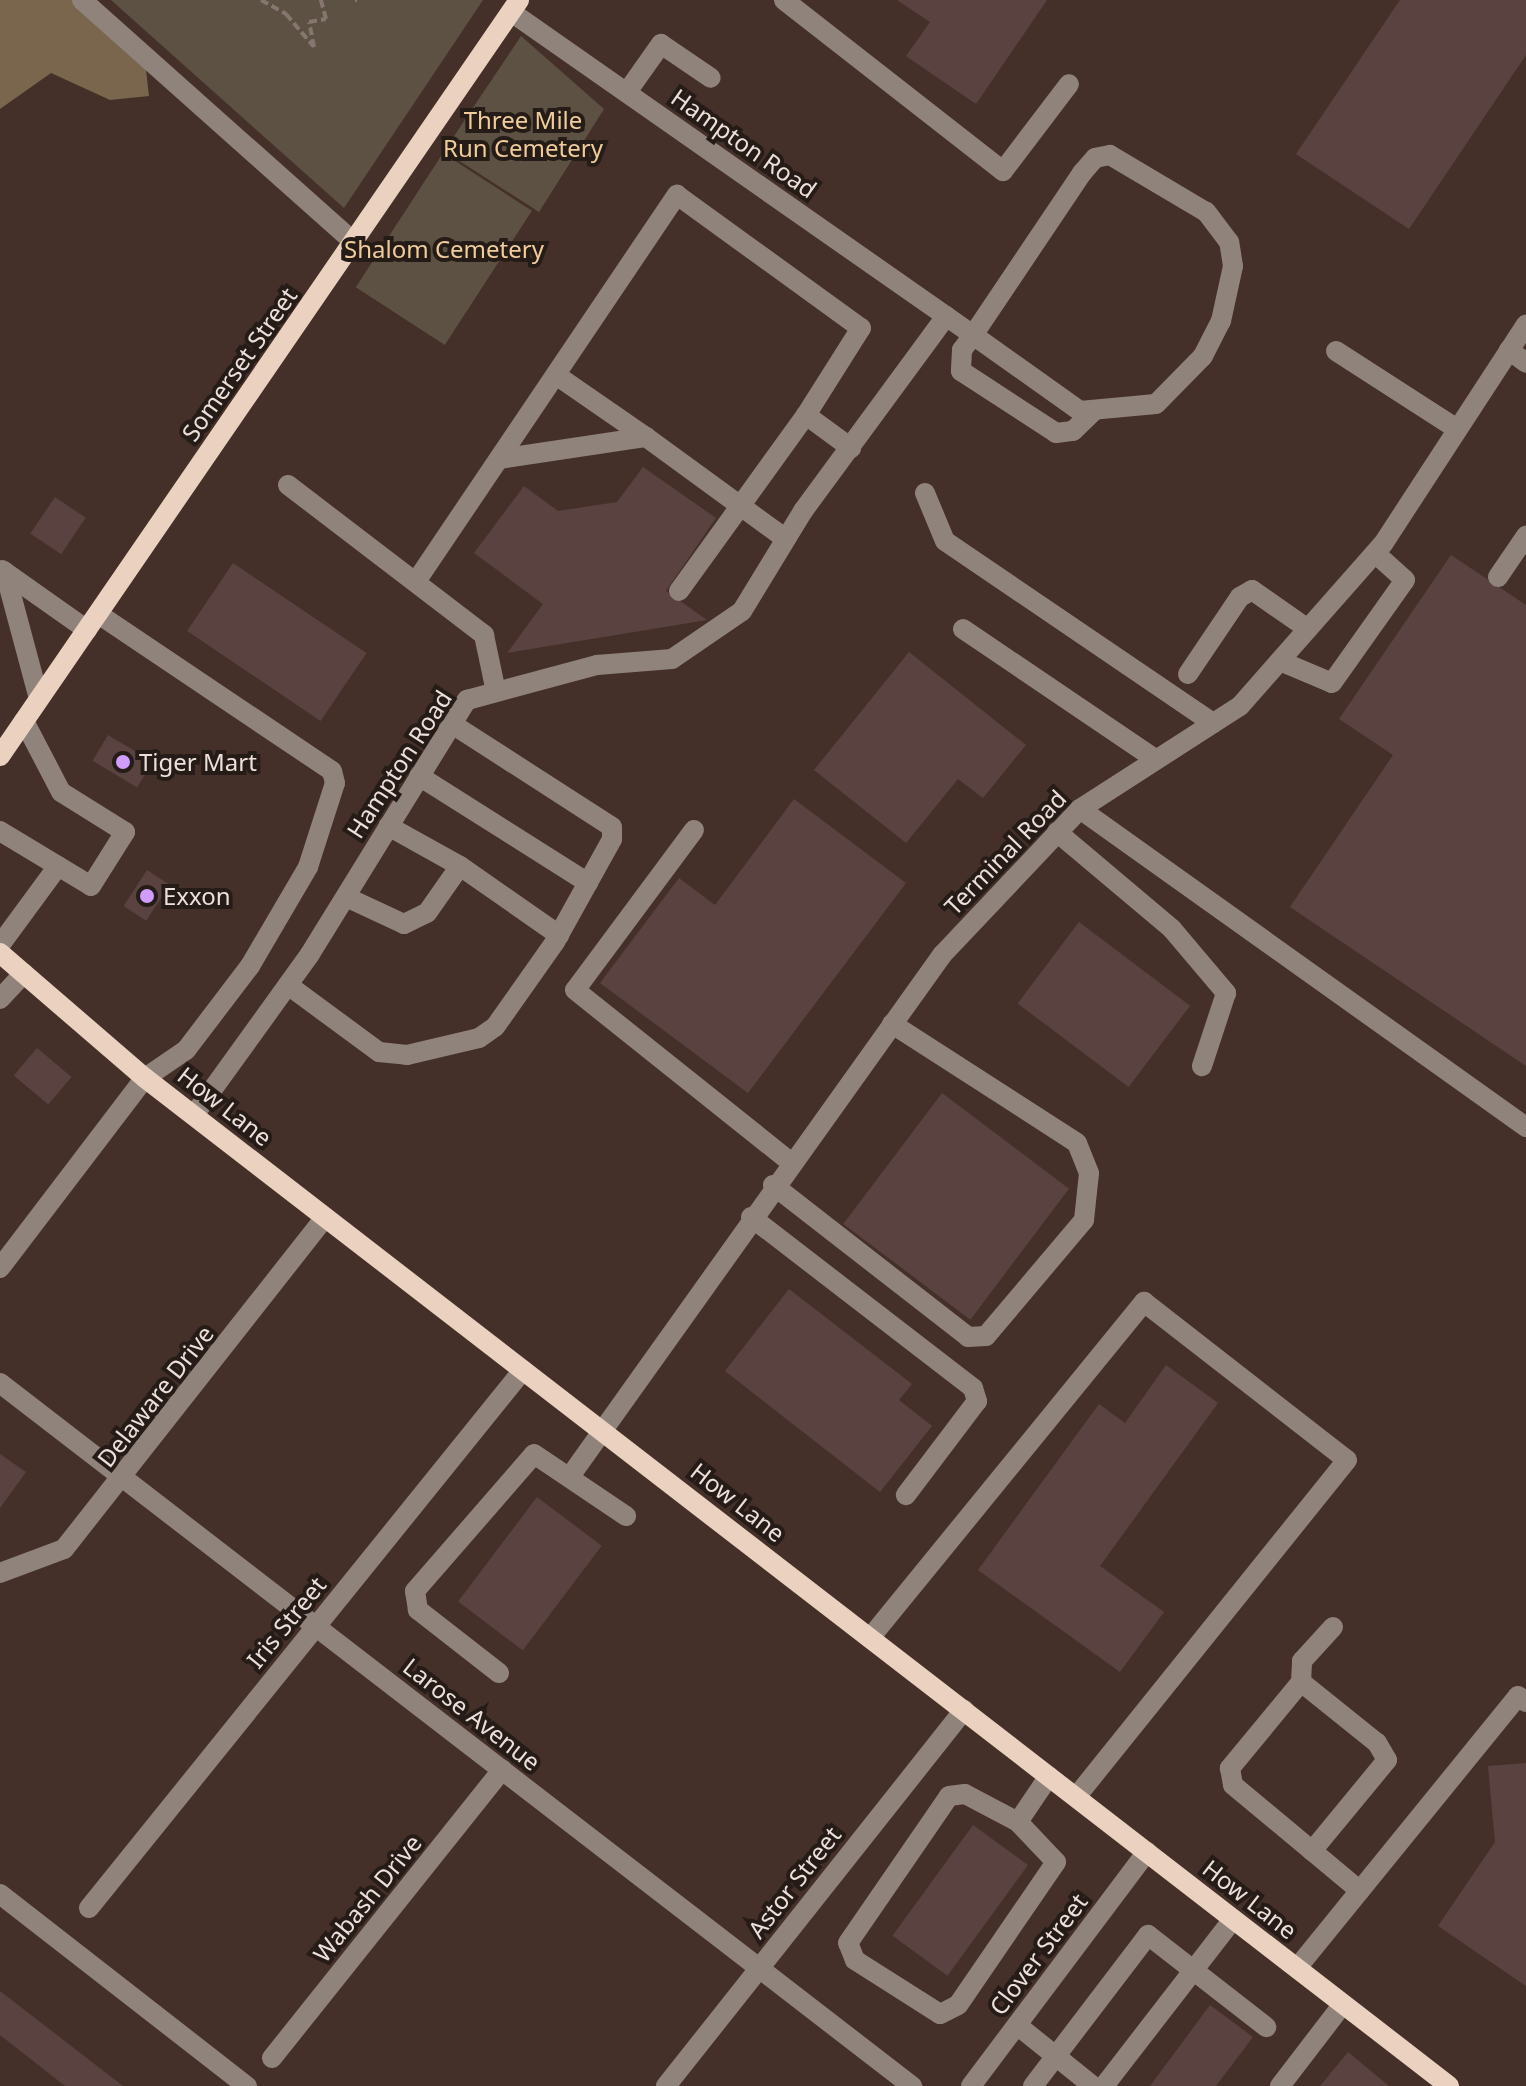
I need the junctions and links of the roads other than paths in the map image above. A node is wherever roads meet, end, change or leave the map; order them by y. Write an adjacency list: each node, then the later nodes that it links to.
1 (82, 0): 7 (street)
2 (784, 0): 5 (street)
3 (515, 6): 6 (street, Hampton Road); 7 (main road, Somerset Street)
4 (711, 78): 6 (street)
5 (1069, 84)
6 (627, 92): 8 (street, Hampton Road)
7 (355, 243): 30 (main road, Somerset Street)
8 (946, 316): 10 (street, Hampton Road); 18 (street, Hampton Road)
9 (1526, 325): 12 (street, Terminal Road)
10 (973, 335): 14 (street, Hampton Road); 14 (street); 14 (street)
11 (1336, 351): 16 (street)
12 (1518, 357): 16 (street, Terminal Road)
13 (556, 375): 15 (street); 17 (street); 19 (street)
14 (1087, 411)
15 (806, 415): 18 (street); 22 (street)
16 (1457, 429): 25 (street, Terminal Road)
17 (646, 437): 19 (street); 22 (street)
18 (851, 448): 24 (street, Hampton Road)
19 (499, 459): 28 (street)
20 (288, 485): 28 (street)
21 (925, 493): 38 (street)
22 (739, 505): 24 (street); 29 (street)
23 (1526, 536): 27 (street)
24 (786, 539): 35 (street, Hampton Road)
25 (1375, 553): 32 (street, Terminal Road); 33 (street)
26 (3, 570): 30 (street); 36 (street)
27 (1498, 577)
28 (417, 580): 35 (street)
29 (679, 591)
30 (93, 622): 36 (main road, Somerset Street); 60 (street)
31 (963, 629): 41 (street)
32 (1308, 629): 33 (street, Terminal Road); 34 (street)
33 (1280, 661): 38 (street, Terminal Road)
34 (1188, 674)
35 (496, 692): 39 (street, Hampton Road)
36 (39, 699): 37 (main road, Somerset Street)
37 (24, 721): 40 (main road, Somerset Street); 48 (street)
38 (1213, 723): 41 (street, Terminal Road)
39 (452, 724): 42 (street, Hampton Road); 50 (street)
40 (0, 756)
41 (1155, 759): 43 (street, Terminal Road)
42 (419, 776): 44 (street, Hampton Road); 50 (street)
43 (1080, 809): 47 (street, Terminal Road); 62 (street)
44 (388, 826): 49 (street); 51 (street, Hampton Road)
45 (694, 830): 63 (street)
46 (0, 831): 48 (street)
47 (1057, 832): 58 (street, Terminal Road); 59 (street)
48 (58, 866): 53 (street)
49 (460, 866): 51 (street); 52 (street)
50 (588, 883): 52 (street)
51 (346, 897): 56 (street, Hampton Road)
52 (559, 935): 56 (street)
53 (0, 945)
54 (0, 953): 55 (main road, How Lane)
55 (24, 973): 57 (street); 60 (main road, How Lane)
56 (288, 985): 61 (street, Hampton Road)
57 (0, 999)
58 (892, 1024): 63 (street, Terminal Road); 64 (street)
59 (1202, 1066)
60 (145, 1078): 61 (main road, How Lane); 67 (street)
61 (194, 1115): 65 (main road, How Lane)
62 (1526, 1127)
63 (789, 1161): 64 (street, Terminal Road)
64 (773, 1185): 66 (street, Terminal Road)
65 (325, 1217): 68 (main road, How Lane); 72 (street, Delaware Drive)
66 (751, 1217): 70 (street, Terminal Road); 73 (street)
67 (0, 1268)
68 (523, 1370): 70 (main road, How Lane); 76 (street, Iris Street)
69 (0, 1383): 72 (street, Larose Avenue)
70 (604, 1432): 71 (street, Terminal Road); 78 (main road, How Lane)
71 (571, 1475): 74 (street); 79 (street)
72 (124, 1479): 75 (street, Delaware Drive); 76 (street, Larose Avenue)
73 (906, 1495)
74 (626, 1516)
75 (0, 1573)
76 (316, 1626): 83 (street, Larose Avenue); 91 (street, Iris Street)
77 (1333, 1627): 80 (street)
78 (870, 1638): 82 (main road, How Lane); 85 (street)
79 (499, 1673)
80 (1301, 1682): 87 (street); 87 (street)
81 (1526, 1702): 89 (street)
82 (964, 1710): 84 (main road, How Lane); 93 (street, Astor Street)
83 (502, 1770): 93 (street, Larose Avenue); 100 (street, Wabash Drive)
84 (1049, 1776): 85 (main road, How Lane); 86 (street)
85 (1076, 1797): 88 (main road, How Lane)
86 (1018, 1822): 86 (street)
87 (1312, 1851): 89 (street)
88 (1147, 1852): 92 (main road, How Lane); 97 (street, Clover Street)
89 (1360, 1891): 94 (street)
90 (0, 1894): 101 (street)
91 (89, 1908)
92 (1233, 1919): 94 (main road, How Lane); 95 (street)
93 (759, 1968): 102 (street, Astor Street); 103 (street, Larose Avenue)
94 (1297, 1968): 96 (main road, How Lane)
95 (1194, 1971): 98 (street); 99 (street); 107 (street)
96 (1343, 2004): 108 (street); 109 (main road, How Lane)
97 (1017, 2025): 99 (street); 104 (street, Clover Street)
98 (1266, 2027)
99 (1055, 2055): 105 (street); 106 (street)
100 (272, 2058)
101 (247, 2086)
102 (666, 2086)
103 (912, 2086)
104 (971, 2086)
105 (1033, 2086)
106 (1093, 2086)
107 (1104, 2086)
108 (1280, 2086)
109 (1449, 2086)

